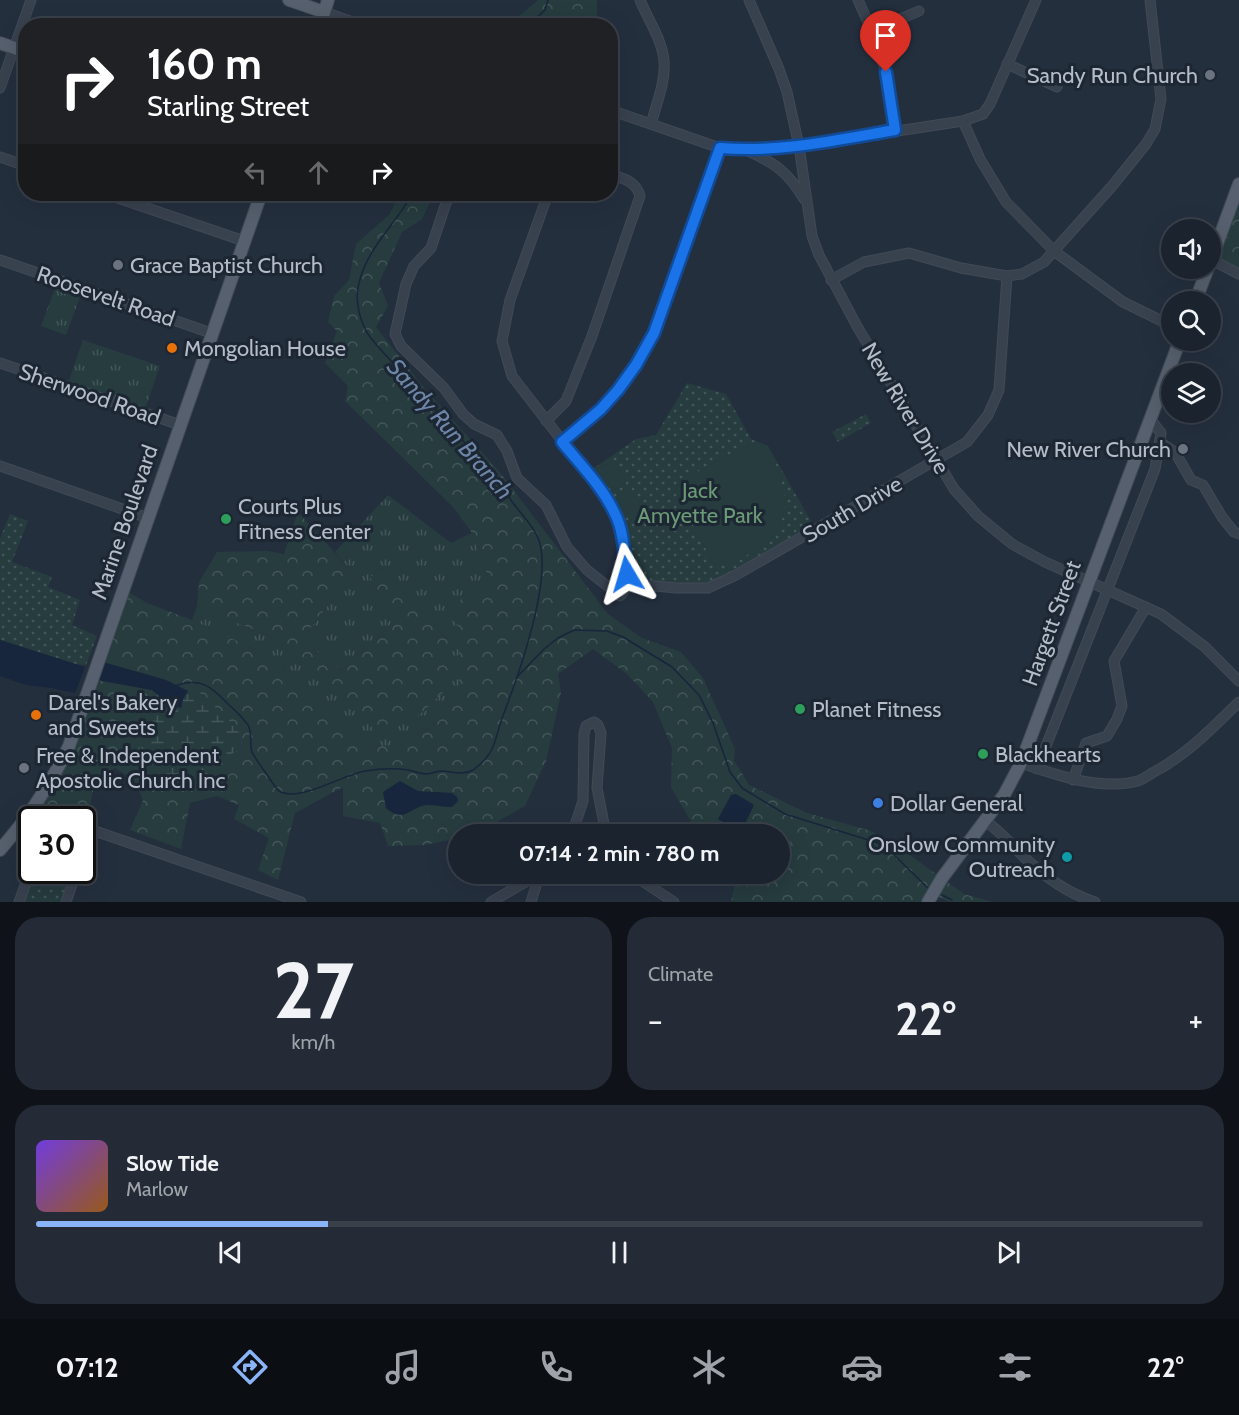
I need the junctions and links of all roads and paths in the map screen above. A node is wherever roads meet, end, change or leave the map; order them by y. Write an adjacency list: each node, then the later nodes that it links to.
1 (31, 0): 10 (street)
2 (289, 0): 8 (main road)
3 (640, 0): 21 (street)
4 (749, 0): 23 (street, New River Drive)
5 (858, 0): 12 (street)
6 (1036, 0): 16 (street)
7 (1150, 0): 37 (street)
8 (326, 6): 11 (street)
9 (919, 11): 12 (street)
10 (27, 18)
11 (349, 18)
12 (872, 30): 22 (street)
13 (0, 43): 14 (main road)
14 (18, 49)
15 (18, 54): 18 (street)
16 (1007, 64): 17 (street); 20 (street)
17 (1057, 87)
18 (0, 88)
19 (618, 113): 21 (street)
20 (963, 121): 22 (street); 37 (street)
21 (651, 124): 24 (street)
22 (895, 130): 23 (street)
23 (799, 146): 25 (street); 34 (street, New River Drive)
24 (720, 148): 25 (street); 50 (street)
25 (746, 150): 34 (street)
26 (0, 157): 27 (street)
27 (18, 163)
28 (618, 177): 48 (street)
29 (1239, 184): 35 (main road)
30 (127, 201): 36 (street)
31 (258, 201): 36 (main road, Marine Boulevard)
32 (447, 201): 57 (street)
33 (545, 201): 48 (street)
34 (807, 206): 42 (street, New River Drive)
35 (1221, 234)
36 (244, 241): 44 (main road, Marine Boulevard)
37 (1054, 251): 41 (street); 43 (street)
38 (0, 260): 44 (street, Roosevelt Road)
39 (1221, 268): 40 (street)
40 (1239, 274)
41 (1007, 276): 42 (street); 52 (street, South Drive)
42 (831, 280): 52 (street, New River Drive)
43 (1161, 321)
44 (211, 333): 49 (main road, Marine Boulevard)
45 (1176, 351): 47 (main road, Hargett Street)
46 (0, 363): 49 (street, Sherwood Road)
47 (1150, 419): 51 (street); 56 (main road, Hargett Street)
48 (546, 422): 50 (street)
49 (180, 424): 54 (main road, Marine Boulevard)
50 (562, 442): 57 (street)
51 (1160, 442): 55 (street); 58 (street)
52 (936, 462): 56 (street, New River Drive); 57 (street, South Drive)
53 (0, 466): 54 (street)
54 (148, 518): 65 (main road, Marine Boulevard)
55 (1239, 534)
56 (1088, 581): 58 (street, New River Drive); 62 (main road, Hargett Street)
57 (634, 582)
58 (1107, 589): 59 (street, New River Drive); 63 (street)
59 (1146, 607): 60 (street, New River Drive); 64 (street)
60 (1239, 681)
61 (1239, 702): 64 (street)
62 (1021, 763): 63 (street); 66 (main road, Hargett Street)
63 (1037, 769): 64 (street)
64 (1073, 780)
65 (39, 806)
66 (985, 821): 83 (main road, Hargett Street); 84 (street)
67 (575, 824): 68 (street)
68 (604, 824)
69 (96, 831): 79 (street)
70 (18, 832): 71 (main road, Marine Boulevard)
71 (0, 850)
72 (26, 884): 77 (street)
73 (72, 884): 78 (street)
74 (524, 884): 80 (street)
75 (537, 884): 81 (street)
76 (647, 884): 82 (street)
77 (19, 902)
78 (66, 902)
79 (301, 902)
80 (491, 902)
81 (531, 902)
82 (674, 902)
83 (928, 902)
84 (1095, 902)

